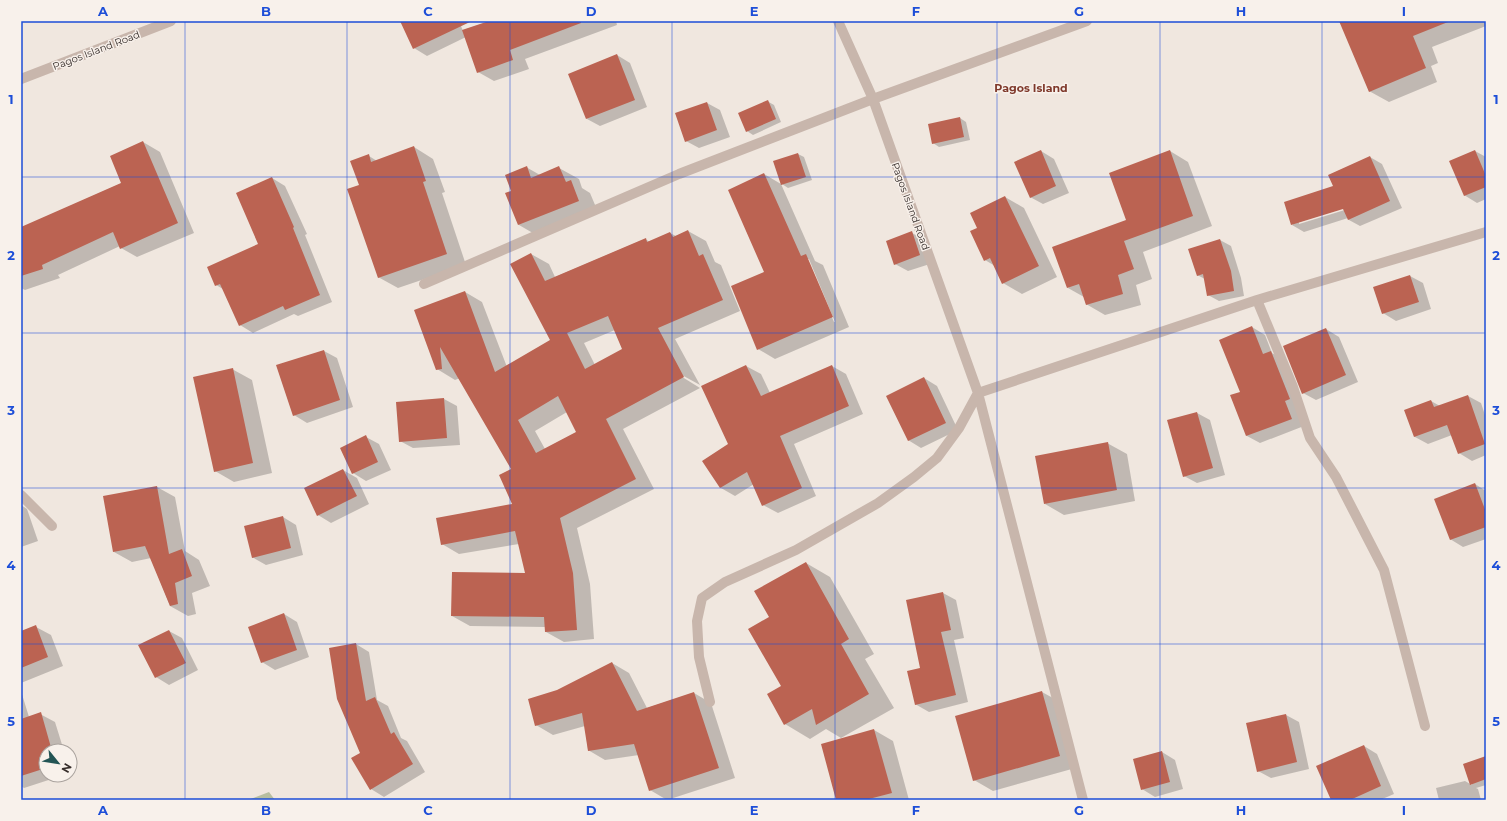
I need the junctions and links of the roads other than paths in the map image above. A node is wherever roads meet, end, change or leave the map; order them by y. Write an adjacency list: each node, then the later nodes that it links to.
1 (171, 21): 4 (street, Pagos Island Road)
2 (838, 21): 5 (street, Pagos Island Road)
3 (1087, 21): 5 (street)
4 (21, 79)
5 (872, 99): 7 (street); 9 (street, Pagos Island Road)
6 (1486, 232): 8 (street)
7 (424, 284)
8 (1257, 300): 9 (street); 13 (street)
9 (978, 393): 12 (street); 14 (street, Pagos Island Road)
10 (21, 495): 11 (street)
11 (52, 526)
12 (710, 702)
13 (1425, 726)
14 (1083, 800)

